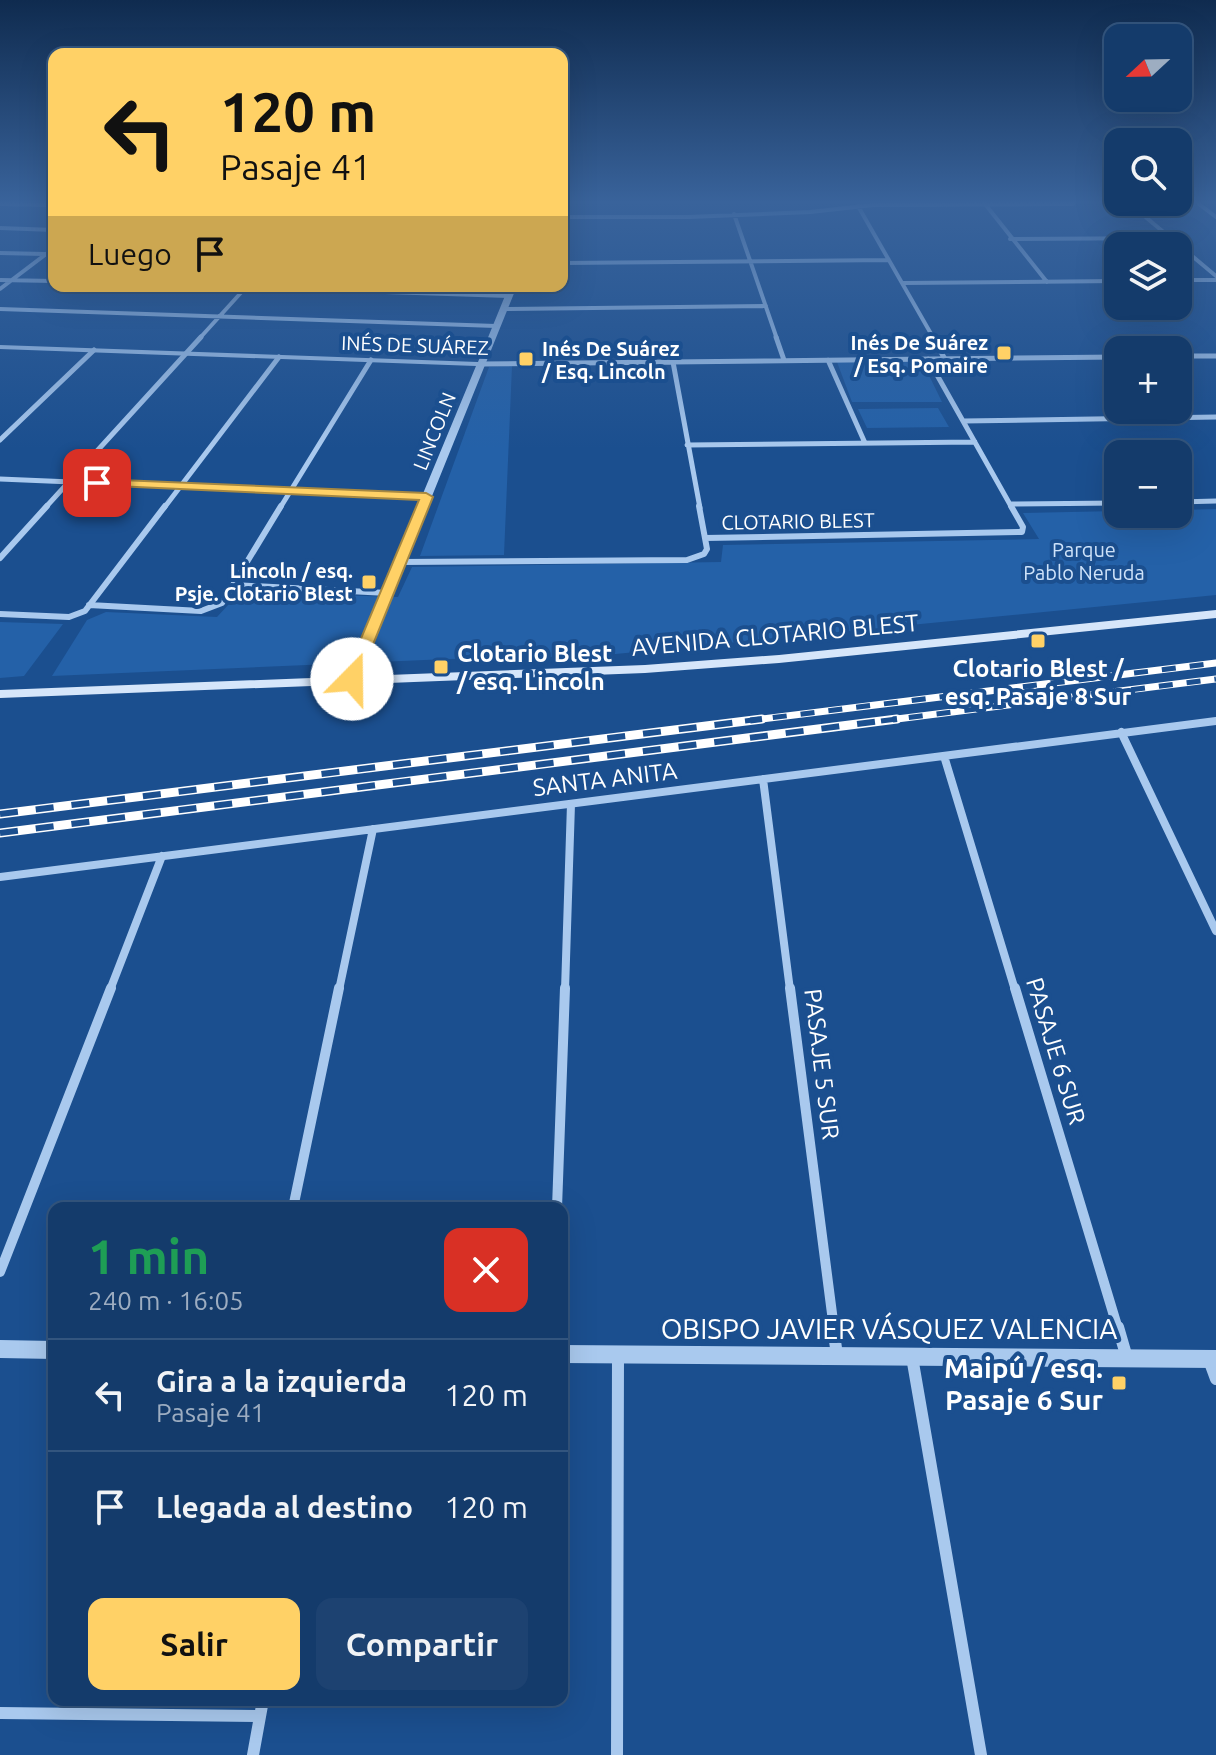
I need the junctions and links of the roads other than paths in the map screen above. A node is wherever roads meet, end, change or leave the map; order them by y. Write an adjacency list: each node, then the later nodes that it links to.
1 (759, 286): 7 (street)
2 (905, 286): 20 (street)
3 (242, 292): 10 (street)
4 (392, 292): 6 (street)
5 (511, 292): 6 (street, LINCOLN)
6 (509, 296): 9 (street, LINCOLN)
7 (766, 306): 9 (street); 22 (street)
8 (0, 309): 10 (street)
9 (503, 309): 11 (street, LINCOLN)
10 (220, 316): 11 (street); 14 (street)
11 (496, 326): 25 (street, LINCOLN)
12 (1, 348): 13 (street, INÉS DE SUÁREZ)
13 (94, 350): 14 (street, INÉS DE SUÁREZ); 28 (street)
14 (186, 353): 17 (street, INÉS DE SUÁREZ); 33 (street)
15 (1192, 356): 16 (street)
16 (1216, 356)
17 (279, 357): 21 (street, INÉS DE SUÁREZ); 34 (street)
18 (1104, 357): 20 (street, INÉS DE SUÁREZ)
19 (928, 359): 20 (street, INÉS DE SUÁREZ); 23 (street, INÉS DE SUÁREZ); 27 (street)
20 (945, 359)
21 (371, 360): 25 (street, INÉS DE SUÁREZ); 35 (street)
22 (784, 360): 23 (street, INÉS DE SUÁREZ); 24 (street, INÉS DE SUÁREZ)
23 (828, 360): 30 (street)
24 (673, 362): 25 (street, INÉS DE SUÁREZ); 31 (street)
25 (481, 364): 36 (street, LINCOLN)
26 (1216, 417): 27 (street)
27 (963, 421): 29 (street)
28 (0, 440)
29 (975, 442): 30 (street); 40 (street)
30 (865, 443): 31 (street)
31 (687, 445): 41 (street)
32 (0, 479): 33 (street)
33 (70, 482): 34 (street); 42 (street)
34 (180, 486): 35 (street); 46 (street)
35 (291, 491): 36 (street); 44 (street)
36 (426, 497): 43 (street, LINCOLN)
37 (1216, 501): 38 (street)
38 (1192, 502)
39 (1104, 503): 40 (street)
40 (1011, 504): 41 (street, CLOTARIO BLEST)
41 (705, 538): 43 (street, CLOTARIO BLEST)
42 (0, 558)
43 (400, 562): 45 (street, LINCOLN)
44 (233, 585): 45 (street); 46 (street)
45 (387, 593): 49 (street, LINCOLN)
46 (89, 605): 47 (street)
47 (0, 614)
48 (1216, 614): 49 (main road, AVENIDA CLOTARIO BLEST)
49 (352, 679): 50 (main road, AVENIDA CLOTARIO BLEST)
50 (0, 694)
51 (1216, 721): 52 (street, SANTA ANITA)
52 (1121, 732): 53 (street, SANTA ANITA); 59 (street)
53 (944, 756): 54 (street, SANTA ANITA); 69 (street, PASAJE 6 SUR)
54 (763, 779): 55 (street, SANTA ANITA); 67 (street, PASAJE 5 SUR)
55 (571, 804): 56 (street, SANTA ANITA); 61 (street)
56 (373, 829): 57 (street, SANTA ANITA); 60 (street)
57 (162, 856): 58 (street, SANTA ANITA); 62 (street)
58 (0, 877)
59 (1216, 931)
60 (294, 1202)
61 (557, 1202)
62 (0, 1272)
63 (0, 1349): 64 (street)
64 (48, 1350)
65 (568, 1354): 66 (street, OBISPO JAVIER VÁSQUEZ VALENCIA)
66 (618, 1354): 67 (street, OBISPO JAVIER VÁSQUEZ VALENCIA); 76 (street)
67 (837, 1356): 68 (street, OBISPO JAVIER VÁSQUEZ VALENCIA)
68 (912, 1356): 69 (street, OBISPO JAVIER VÁSQUEZ VALENCIA); 77 (street)
69 (1127, 1358): 70 (street, OBISPO JAVIER VÁSQUEZ VALENCIA)
70 (1212, 1359): 71 (street)
71 (1216, 1379)
72 (262, 1706): 74 (street)
73 (0, 1713): 74 (street)
74 (260, 1716): 75 (street)
75 (253, 1755)
76 (617, 1755)
77 (981, 1755)

